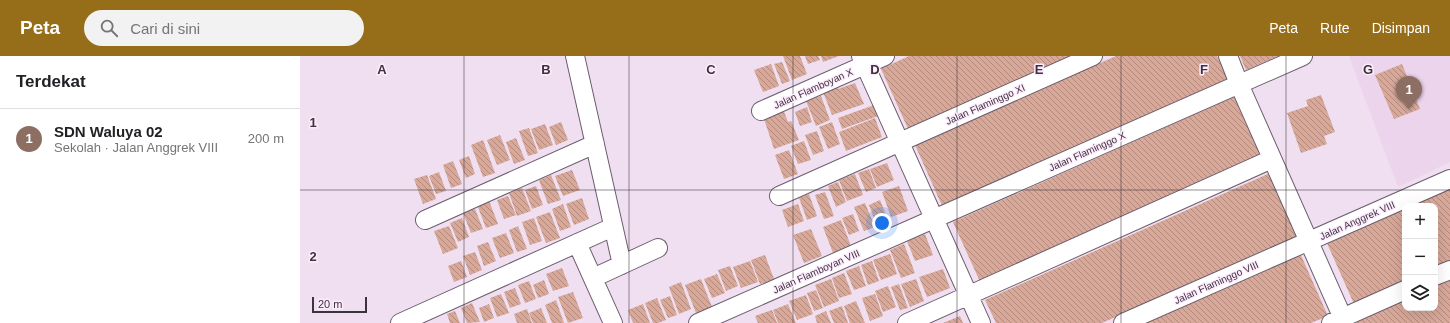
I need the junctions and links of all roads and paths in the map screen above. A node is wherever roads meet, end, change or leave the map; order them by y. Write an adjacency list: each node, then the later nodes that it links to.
1 (575, 56): 10 (street)
2 (885, 56): 6 (street, Jalan Flamboyan X)
3 (1093, 56): 9 (street, Jalan Flaminggo XI)
4 (1228, 56): 7 (street)
5 (1303, 56): 7 (street, Jalan Flaminggo X)
6 (863, 60): 8 (street, Jalan Flamboyan X); 9 (street)
7 (1239, 84): 11 (street); 14 (street, Jalan Flaminggo X)
8 (761, 111)
9 (900, 142): 13 (street, Jalan Flaminggo XI); 14 (street)
10 (595, 144): 15 (street); 16 (street)
11 (1272, 159): 17 (street); 25 (street)
12 (1450, 179): 17 (street, Jalan Anggrek VIII)
13 (779, 196)
14 (934, 219): 25 (street); 29 (street, Jalan Flamboyan VIII)
15 (425, 220)
16 (614, 227): 18 (street); 20 (street)
17 (1309, 241): 26 (street); 32 (street, Jalan Flaminggo VIII)
18 (577, 243): 23 (street); 28 (street)
19 (658, 248): 20 (street)
20 (622, 265): 23 (street)
21 (1450, 270): 22 (street)
22 (1438, 275)
23 (593, 278): 27 (street)
24 (1402, 291): 26 (street)
25 (968, 296): 30 (street); 31 (street)
26 (1339, 321)
27 (610, 322)
28 (400, 323)
29 (698, 323)
30 (907, 323)
31 (981, 323)
32 (1123, 323)

